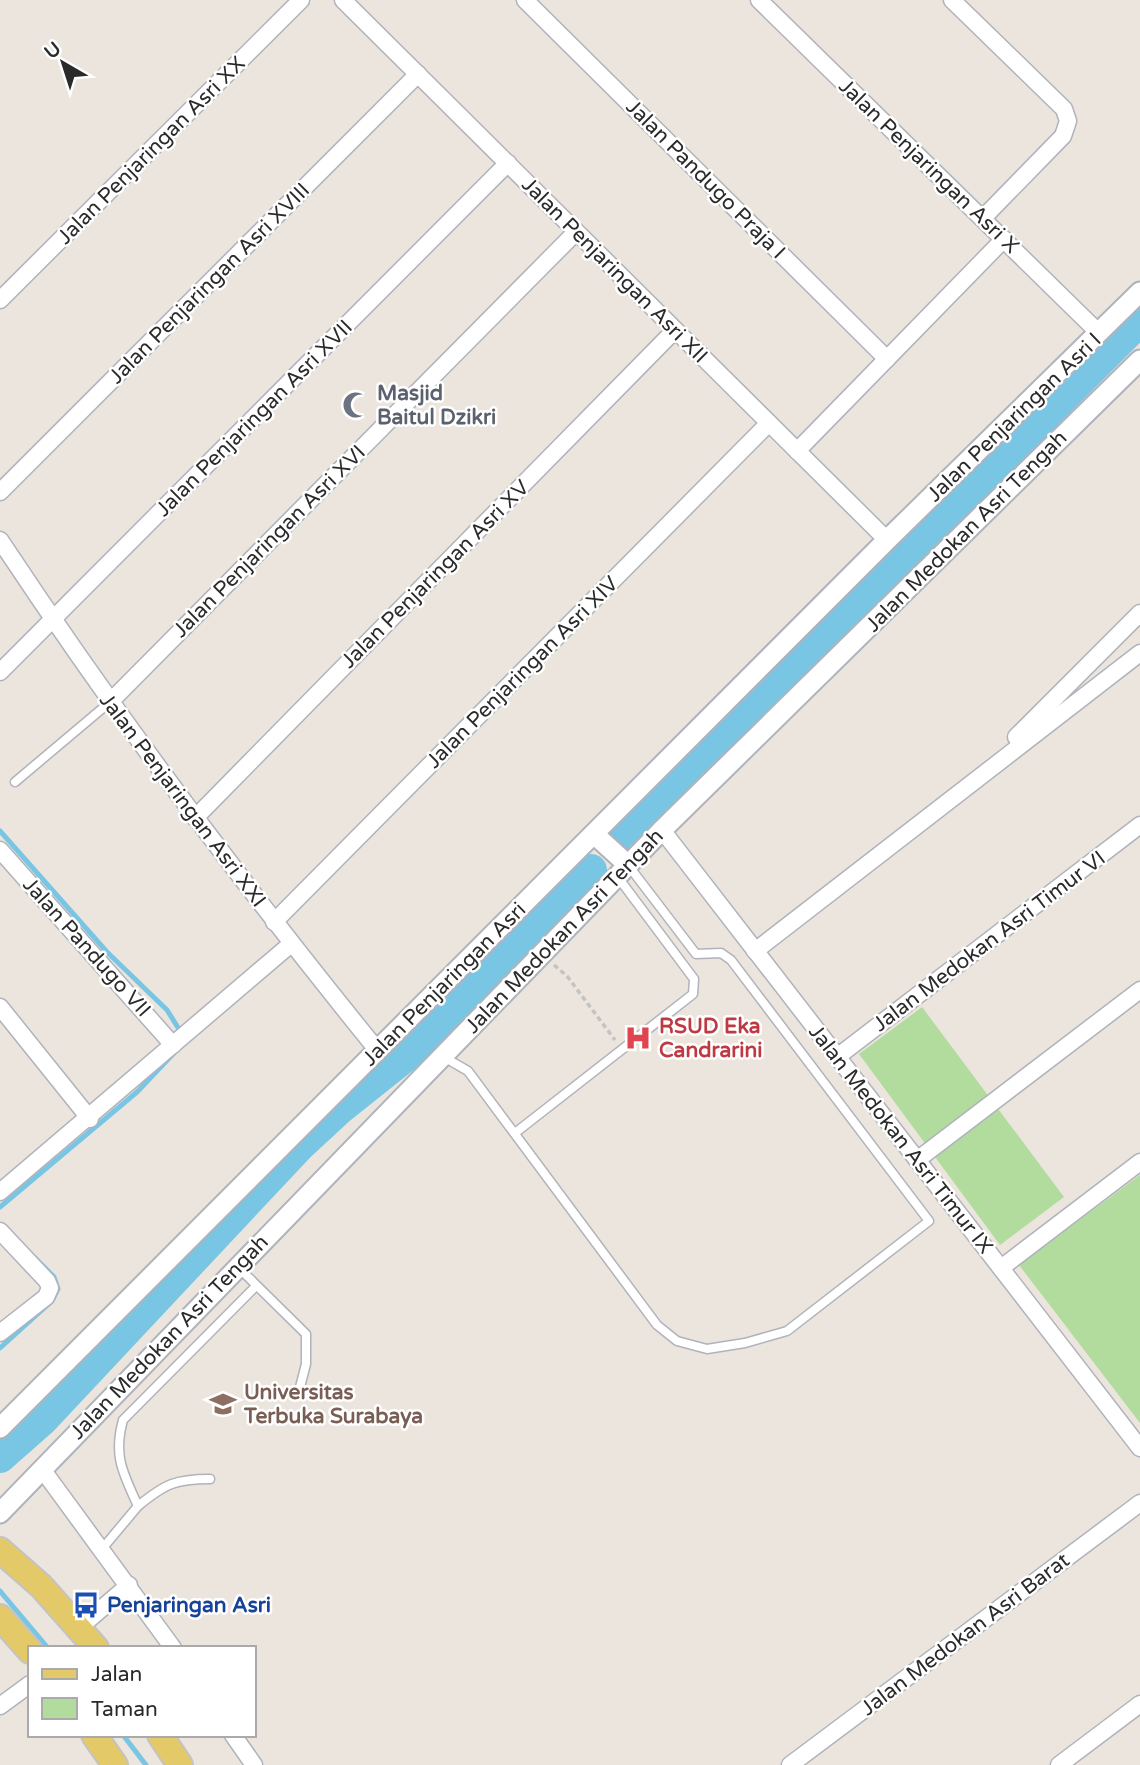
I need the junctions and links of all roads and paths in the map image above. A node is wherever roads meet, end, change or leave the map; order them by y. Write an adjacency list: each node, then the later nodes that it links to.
1 (301, 0): 12 (street, Jalan Penjaringan Asri XX)
2 (343, 0): 6 (street, Jalan Penjaringan Asri XII)
3 (525, 0): 15 (street, Jalan Pandugo Praja I)
4 (759, 0): 8 (street, Jalan Penjaringan Asri X)
5 (952, 0): 8 (street)
6 (418, 74): 7 (street, Jalan Penjaringan Asri XII); 19 (street, Jalan Penjaringan Asri XVIII)
7 (508, 163): 9 (street, Jalan Penjaringan Asri XII); 23 (street, Jalan Penjaringan Asri XVII)
8 (983, 218): 10 (street, Jalan Penjaringan Asri X)
9 (576, 232): 13 (street, Jalan Penjaringan Asri XII); 26 (street, Jalan Penjaringan Asri XVI)
10 (1004, 239): 14 (street, Jalan Penjaringan Asri X); 15 (street)
11 (1140, 292): 14 (street, Jalan Penjaringan Asri I)
12 (0, 300)
13 (675, 330): 17 (street, Jalan Penjaringan Asri XII); 29 (street, Jalan Penjaringan Asri XV)
14 (1099, 333): 21 (street, Jalan Penjaringan Asri I)
15 (887, 359): 18 (street)
16 (1140, 360): 31 (street, Jalan Medokan Asri Tengah)
17 (769, 423): 18 (street, Jalan Penjaringan Asri XII); 35 (street, Jalan Penjaringan Asri XIV)
18 (797, 451): 21 (street, Jalan Penjaringan Asri XII)
19 (0, 492)
20 (0, 540): 23 (street, Jalan Penjaringan Asri XXI)
21 (887, 540): 32 (street, Jalan Penjaringan Asri)
22 (1140, 613): 27 (street)
23 (53, 621): 25 (street, Jalan Penjaringan Asri XVII); 26 (street, Jalan Penjaringan Asri XXI)
24 (1140, 653): 27 (street)
25 (0, 672)
26 (110, 702): 28 (lane); 29 (street, Jalan Penjaringan Asri XXI)
27 (975, 779): 37 (street)
28 (15, 782)
29 (195, 818): 35 (street, Jalan Penjaringan Asri XXI)
30 (1140, 825): 47 (street, Jalan Medokan Asri Timur VI)
31 (662, 830): 34 (street, Jalan Medokan Asri Tengah); 37 (street, Jalan Medokan Asri Timur IX)
32 (594, 834): 34 (street); 45 (street, Jalan Penjaringan Asri)
33 (0, 850): 43 (street, Jalan Pandugo VII)
34 (623, 871): 38 (street, Jalan Medokan Asri Tengah); 39 (lane); 40 (lane)
35 (274, 922): 36 (street, Jalan Penjaringan Asri XXI)
36 (291, 944): 43 (street); 45 (street, Jalan Penjaringan Asri XXI)
37 (755, 951): 47 (street, Jalan Medokan Asri Timur IX)
38 (542, 954): 44 (path); 46 (street, Jalan Medokan Asri Tengah)
39 (696, 954): 40 (lane); 49 (lane)
40 (683, 964): 44 (lane)
41 (1140, 990): 50 (street)
42 (0, 1007): 48 (street)
43 (179, 1039): 48 (street)
44 (622, 1049): 49 (lane)
45 (378, 1051): 59 (street, Jalan Penjaringan Asri)
46 (442, 1056): 49 (lane); 54 (street, Jalan Medokan Asri Tengah)
47 (837, 1057): 50 (street, Jalan Medokan Asri Timur IX)
48 (90, 1119): 52 (street)
49 (515, 1133)
50 (916, 1160): 55 (street, Jalan Medokan Asri Timur IX)
51 (1140, 1162): 55 (street)
52 (0, 1192)
53 (0, 1231): 57 (street)
54 (238, 1267): 56 (lane); 61 (street, Jalan Medokan Asri Tengah)
55 (1001, 1268): 60 (street, Jalan Medokan Asri Timur IX)
56 (256, 1286): 58 (lane); 64 (lane)
57 (0, 1333)
58 (299, 1391)
59 (0, 1428)
60 (1140, 1448)
61 (42, 1469): 65 (street, Jalan Medokan Asri Tengah); 66 (street)
62 (210, 1479): 64 (lane)
63 (1140, 1503): 83 (street, Jalan Medokan Asri Barat)
64 (138, 1506): 66 (lane)
65 (0, 1513)
66 (102, 1549): 68 (street)
67 (0, 1550): 70 (main road)
68 (129, 1585): 70 (street); 72 (street)
69 (0, 1617): 73 (main road)
70 (79, 1628): 71 (main road)
71 (94, 1646)
72 (172, 1646)
73 (28, 1649)
74 (28, 1685): 76 (street)
75 (1140, 1704): 84 (street)
76 (0, 1706)
77 (95, 1737): 80 (main road)
78 (161, 1737): 81 (main road)
79 (234, 1737): 82 (street)
80 (115, 1765)
81 (180, 1765)
82 (254, 1765)
83 (790, 1765)
84 (1059, 1765)

